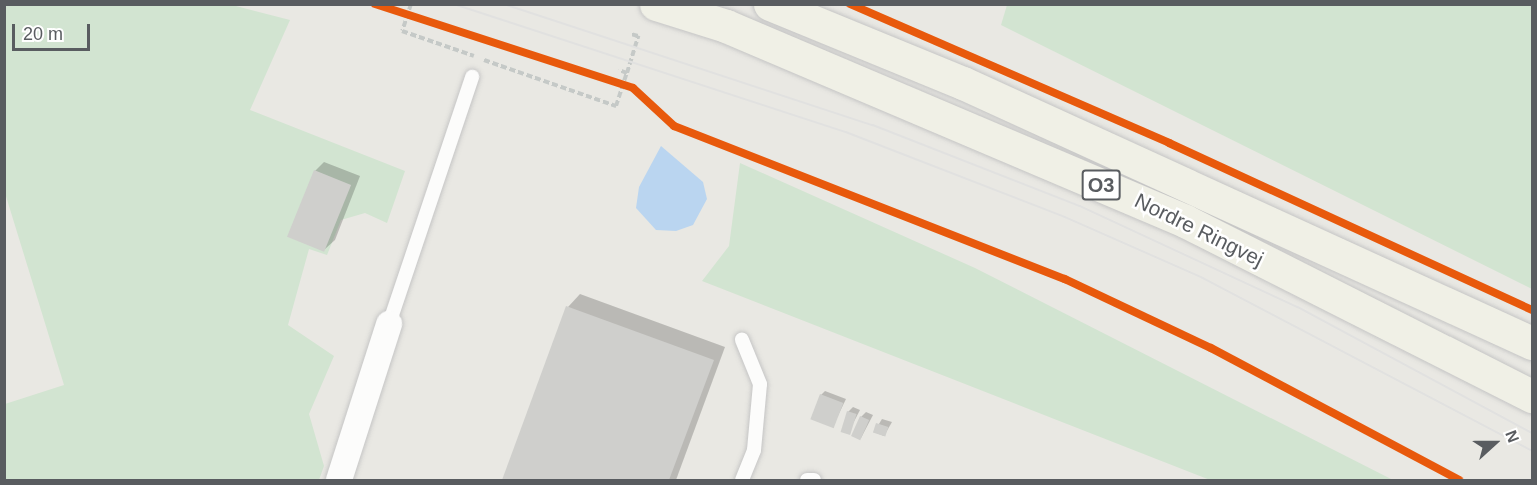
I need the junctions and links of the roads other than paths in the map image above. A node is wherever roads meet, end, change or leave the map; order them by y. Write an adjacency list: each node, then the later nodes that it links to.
1 (656, 4): 7 (main road, Nordre Ringvej / O3)
2 (770, 4): 6 (main road, Nordre Ringvej / O3)
3 (472, 77): 4 (lane)
4 (389, 324): 8 (street)
5 (742, 340): 9 (lane)
6 (1533, 343)
7 (1533, 396)
8 (339, 480)
9 (742, 480)
10 (807, 480): 11 (lane)
11 (814, 480)

